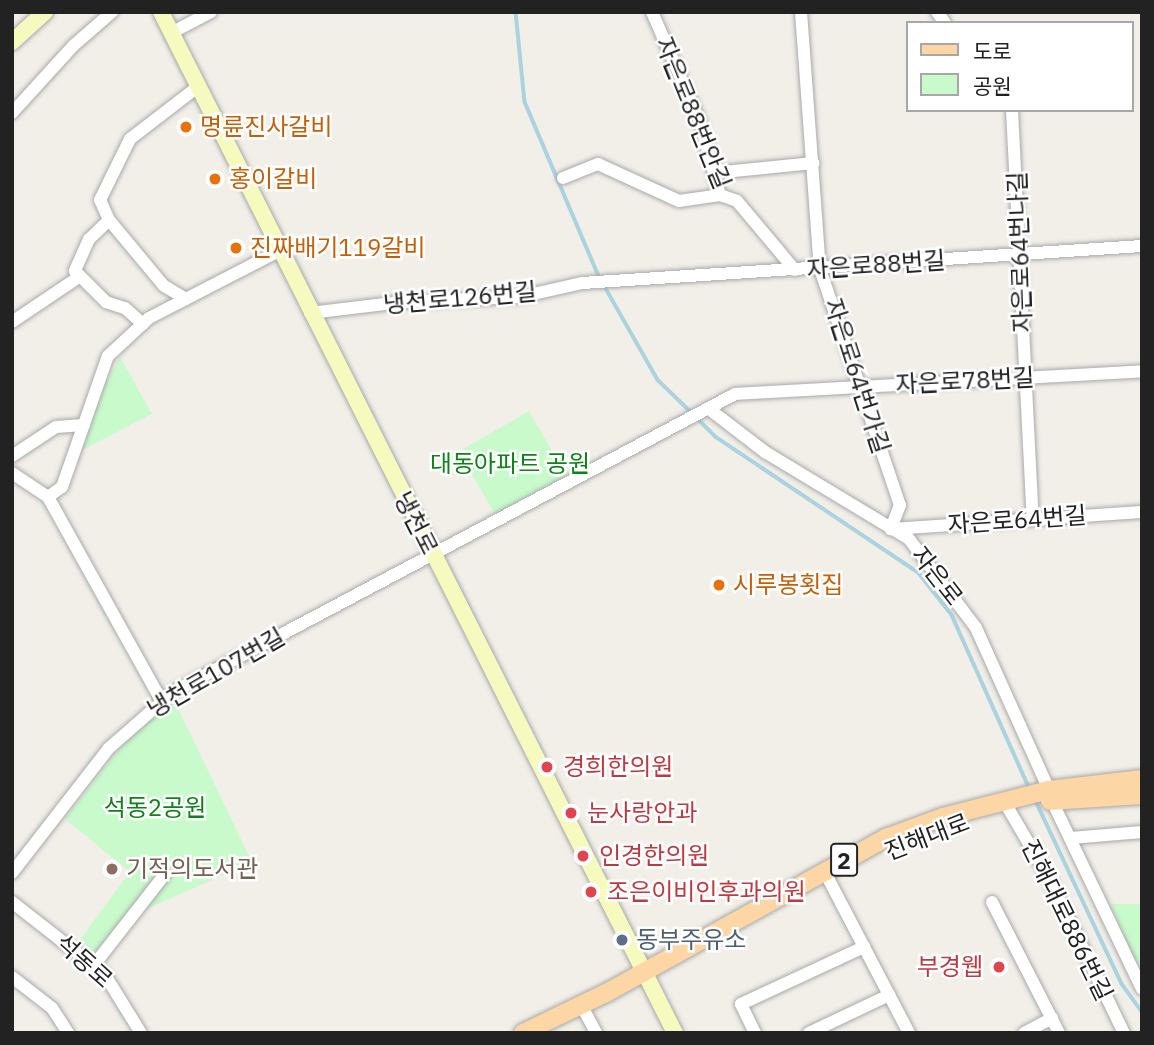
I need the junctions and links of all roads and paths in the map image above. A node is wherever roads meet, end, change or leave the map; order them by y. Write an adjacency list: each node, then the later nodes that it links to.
1 (45, 12): 8 (main road)
2 (113, 12): 11 (street)
3 (161, 12): 7 (main road, 냉천로)
4 (211, 12): 7 (street)
5 (652, 12): 13 (street, 자은로88번안길)
6 (801, 12): 12 (street, 자은로64번가길)
7 (173, 32): 9 (main road, 냉천로)
8 (12, 42)
9 (200, 85): 16 (street); 18 (main road, 냉천로)
10 (1012, 112): 19 (street, 자은로64번나길)
11 (12, 113)
12 (814, 163): 13 (street); 20 (street, 자은로64번가길)
13 (714, 173): 15 (street, 자은로88번안길)
14 (563, 178): 15 (street)
15 (720, 195): 21 (street, 자은로88번안길)
16 (109, 219): 22 (street); 24 (street)
17 (1142, 246): 19 (street, 자은로88번길)
18 (281, 250): 24 (street); 25 (main road, 냉천로)
19 (1019, 255): 20 (street, 자은로88번길); 29 (street, 자은로64번나길)
20 (820, 269): 21 (street, 자은로88번길); 30 (street, 자은로64번가길)
21 (794, 270): 23 (street, 자은로88번길)
22 (77, 274): 26 (street); 27 (street)
23 (609, 281): 25 (street, 냉천로126번길)
24 (186, 299): 27 (street)
25 (310, 313): 40 (main road, 냉천로)
26 (12, 322)
27 (143, 324): 33 (street)
28 (1142, 371): 29 (street, 자은로78번길)
29 (1026, 377): 30 (street, 자은로78번길); 38 (street, 자은로64번나길)
30 (860, 387): 31 (street, 자은로78번길); 39 (street, 자은로64번가길)
31 (709, 409): 32 (street, 자은로78번길); 39 (street, 자은로)
32 (681, 423): 40 (street, 냉천로107번길)
33 (84, 425): 34 (street); 36 (street)
34 (12, 456)
35 (12, 473): 36 (street)
36 (48, 497): 41 (street)
37 (1142, 512): 38 (street, 자은로64번길)
38 (1033, 519): 39 (street, 자은로64번길)
39 (891, 529): 44 (street, 자은로)
40 (432, 554): 41 (street, 냉천로107번길); 56 (main road, 냉천로)
41 (161, 700): 48 (street, 냉천로107번길)
42 (1142, 779): 44 (main road, 2)
43 (1142, 795): 44 (main road, 2)
44 (1049, 796): 45 (main road, 2); 47 (street, 자은로)
45 (1018, 803): 50 (main road, 진해대로 / 2); 54 (main road, 진해대로 / 2); 74 (street, 진해대로886번길)
46 (1142, 832): 47 (street)
47 (1071, 838): 58 (street, 자은로)
48 (12, 873)
49 (165, 874): 55 (street)
50 (829, 880): 53 (street); 54 (main road, 진해대로 / 2)
51 (12, 902): 55 (street, 석동로)
52 (992, 902): 62 (street)
53 (864, 947): 60 (street); 69 (street)
54 (681, 953): 56 (main road, 2)
55 (94, 965): 64 (street, 석동로)
56 (644, 973): 59 (main road, 2); 68 (main road, 냉천로)
57 (12, 977): 63 (street)
58 (1142, 989)
59 (608, 992): 61 (main road, 2); 65 (main road, 2)
60 (890, 995): 70 (street); 71 (street)
61 (585, 1012): 66 (main road, 2); 67 (street)
62 (1052, 1018): 72 (street); 73 (street)
63 (68, 1033)
64 (141, 1033)
65 (523, 1033)
66 (545, 1033)
67 (596, 1033)
68 (675, 1033)
69 (755, 1033)
70 (809, 1033)
71 (909, 1033)
72 (1024, 1033)
73 (1059, 1033)
74 (1124, 1033)

